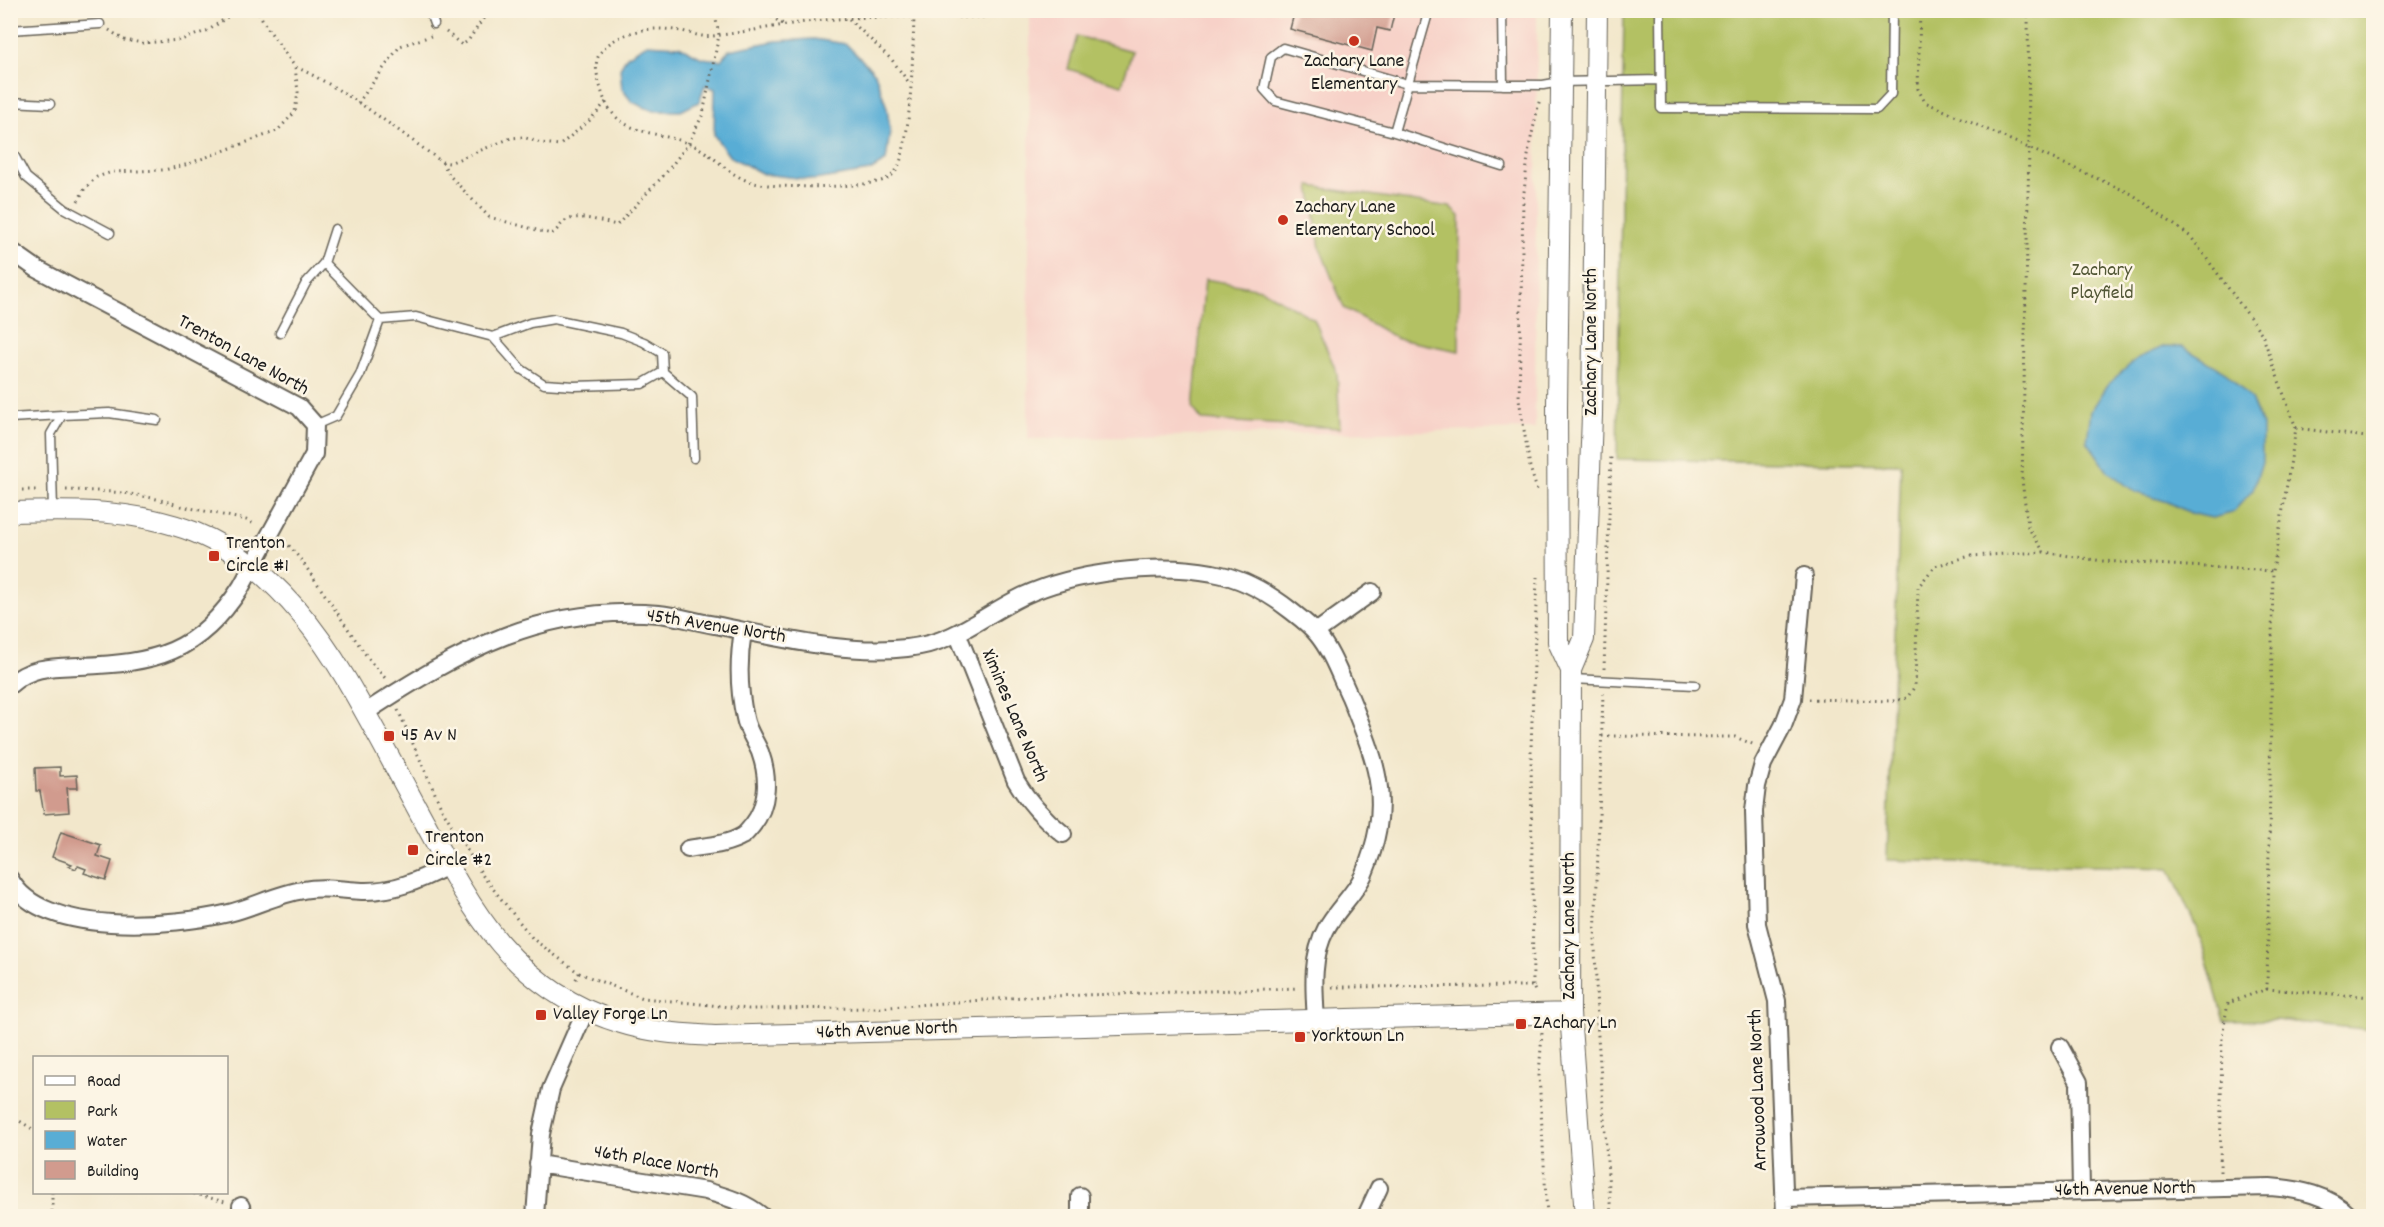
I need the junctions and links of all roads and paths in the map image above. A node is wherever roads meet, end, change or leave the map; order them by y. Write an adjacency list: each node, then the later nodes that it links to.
1 (237, 10): 20 (path)
2 (258, 10): 25 (path)
3 (429, 10): 21 (lane)
4 (489, 10): 34 (path)
5 (714, 10): 24 (path)
6 (761, 10): 22 (path)
7 (916, 10): 18 (path)
8 (992, 10): 18 (path)
9 (1429, 10): 29 (lane)
10 (1502, 10): 31 (lane)
11 (1562, 10): 28 (street, Zachary Lane North)
12 (1597, 10): 27 (street, Zachary Lane North)
13 (1660, 10): 26 (lane)
14 (1892, 10): 26 (lane)
15 (1920, 10): 39 (path)
16 (2028, 10): 39 (path)
17 (2368, 10): 42 (path)
18 (914, 17): 19 (path); 30 (path)
19 (848, 19): 22 (path); 30 (path)
20 (100, 24): 23 (lane)
21 (434, 24)
22 (784, 25): 24 (path)
23 (10, 30)
24 (719, 35): 33 (path); 37 (path)
25 (295, 67): 34 (path); 43 (path)
26 (1661, 80): 27 (lane)
27 (1596, 82): 28 (lane); 72 (street, Zachary Lane North)
28 (1552, 83): 31 (lane); 60 (path); 72 (street, Zachary Lane North)
29 (1407, 84): 31 (lane); 36 (lane); 36 (lane)
30 (911, 85): 37 (path)
31 (1503, 85)
32 (10, 102): 35 (lane)
33 (606, 102): 37 (path); 40 (path)
34 (358, 103): 40 (path)
35 (50, 105)
36 (1394, 132): 41 (lane)
37 (688, 144): 40 (path)
38 (10, 148): 43 (lane)
39 (2029, 148): 56 (path); 63 (path)
40 (442, 162)
41 (1502, 166)
42 (2373, 186)
43 (71, 212): 45 (lane)
44 (335, 229): 47 (lane)
45 (110, 233)
46 (10, 250): 55 (street, Trenton Lane North)
47 (324, 263): 48 (lane); 49 (lane)
48 (380, 320): 50 (lane); 55 (lane)
49 (280, 333)
50 (493, 337): 51 (lane); 51 (lane)
51 (663, 372): 59 (lane)
52 (62, 415): 53 (lane); 54 (lane); 61 (lane)
53 (10, 418)
54 (156, 420)
55 (315, 425): 64 (street, Trenton Lane North)
56 (2296, 428): 57 (path); 65 (path)
57 (2373, 438)
58 (1611, 447): 73 (path)
59 (694, 458)
60 (1539, 494)
61 (53, 511): 62 (street); 64 (street)
62 (10, 512)
63 (2044, 552): 65 (path); 76 (path)
64 (252, 567): 74 (street, Trenton Lane North); 77 (street)
65 (2273, 571): 87 (path)
66 (1537, 573): 85 (path)
67 (1804, 576): 76 (street, Arrowood Lane North)
68 (1372, 592): 70 (street)
69 (743, 631): 71 (street, 45th Avenue North); 77 (street, 45th Avenue North); 81 (street)
70 (1316, 633): 71 (street, 45th Avenue North); 86 (street, 45th Avenue North)
71 (958, 635): 80 (street, Ximines Lane North)
72 (1571, 674): 73 (lane); 90 (street, Zachary Lane North)
73 (1604, 680): 75 (lane); 78 (path)
74 (10, 685)
75 (1695, 685)
76 (1793, 699): 79 (street, Arrowood Lane North)
77 (366, 712): 82 (street, 46th Avenue North)
78 (1602, 736): 79 (path); 112 (path)
79 (1770, 751): 103 (street, Arrowood Lane North)
80 (1063, 834)
81 (688, 849)
82 (448, 866): 83 (street); 89 (street, 46th Avenue North)
83 (10, 879)
84 (579, 973): 86 (path)
85 (1533, 986): 86 (path); 91 (path)
86 (1314, 987): 92 (street, 45th Avenue North)
87 (2266, 989): 88 (path); 98 (path)
88 (2373, 997)
89 (586, 1009): 92 (street, 46th Avenue North); 96 (street)
90 (1570, 1013): 91 (street, 46th Avenue North); 111 (street, Zachary Lane North)
91 (1543, 1014): 92 (street, 46th Avenue North); 110 (path)
92 (1316, 1020)
93 (2060, 1047): 99 (street)
94 (10, 1115): 95 (path)
95 (33, 1129)
96 (538, 1164): 106 (street); 107 (street, 46th Place North)
97 (1379, 1188): 109 (street)
98 (2220, 1188): 99 (street, 46th Avenue North); 114 (street, 46th Avenue North)
99 (2081, 1191): 103 (street, 46th Avenue North)
100 (52, 1194): 105 (path)
101 (194, 1194): 104 (path)
102 (1080, 1197): 108 (street)
103 (1784, 1198): 113 (street, Arrowood Lane North)
104 (242, 1211)
105 (52, 1216)
106 (535, 1216)
107 (762, 1216)
108 (1080, 1216)
109 (1366, 1216)
110 (1547, 1216)
111 (1585, 1216)
112 (1611, 1216)
113 (1785, 1216)
114 (2350, 1216)

